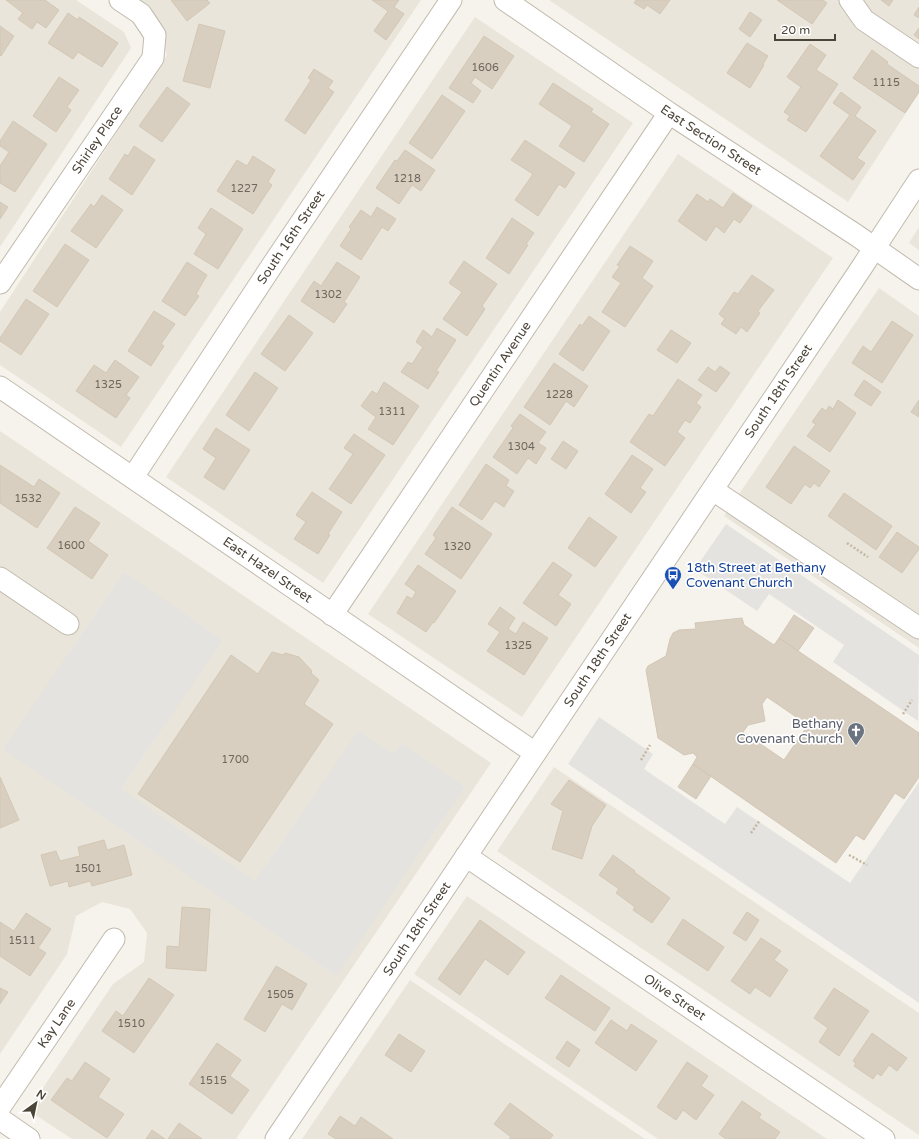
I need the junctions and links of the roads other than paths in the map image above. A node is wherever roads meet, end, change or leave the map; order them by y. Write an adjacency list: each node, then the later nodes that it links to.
1 (120, 0): 10 (street, Shirley Place)
2 (451, 0): 12 (street, South 16th Street)
3 (505, 0): 6 (street, East Section Street)
4 (850, 0): 5 (street)
5 (919, 57)
6 (669, 113): 8 (street, East Section Street); 15 (street, Quentin Avenue)
7 (919, 180): 8 (street, South 18th Street)
8 (874, 248): 9 (street, East Section Street); 13 (street, South 18th Street)
9 (919, 278)
10 (0, 283)
11 (0, 388): 12 (street, East Hazel Street)
12 (133, 477): 15 (street, East Hazel Street)
13 (713, 490): 17 (street); 18 (street, South 18th Street)
14 (0, 578): 16 (street)
15 (332, 616): 18 (street, East Hazel Street)
16 (68, 624)
17 (919, 628)
18 (534, 753): 19 (street, South 18th Street)
19 (466, 856): 24 (street, South 18th Street); 25 (street, Olive Street)
20 (114, 939): 21 (street, Kay Lane)
21 (0, 1107)
22 (0, 1119): 23 (street)
23 (30, 1139)
24 (276, 1139)
25 (884, 1139)

